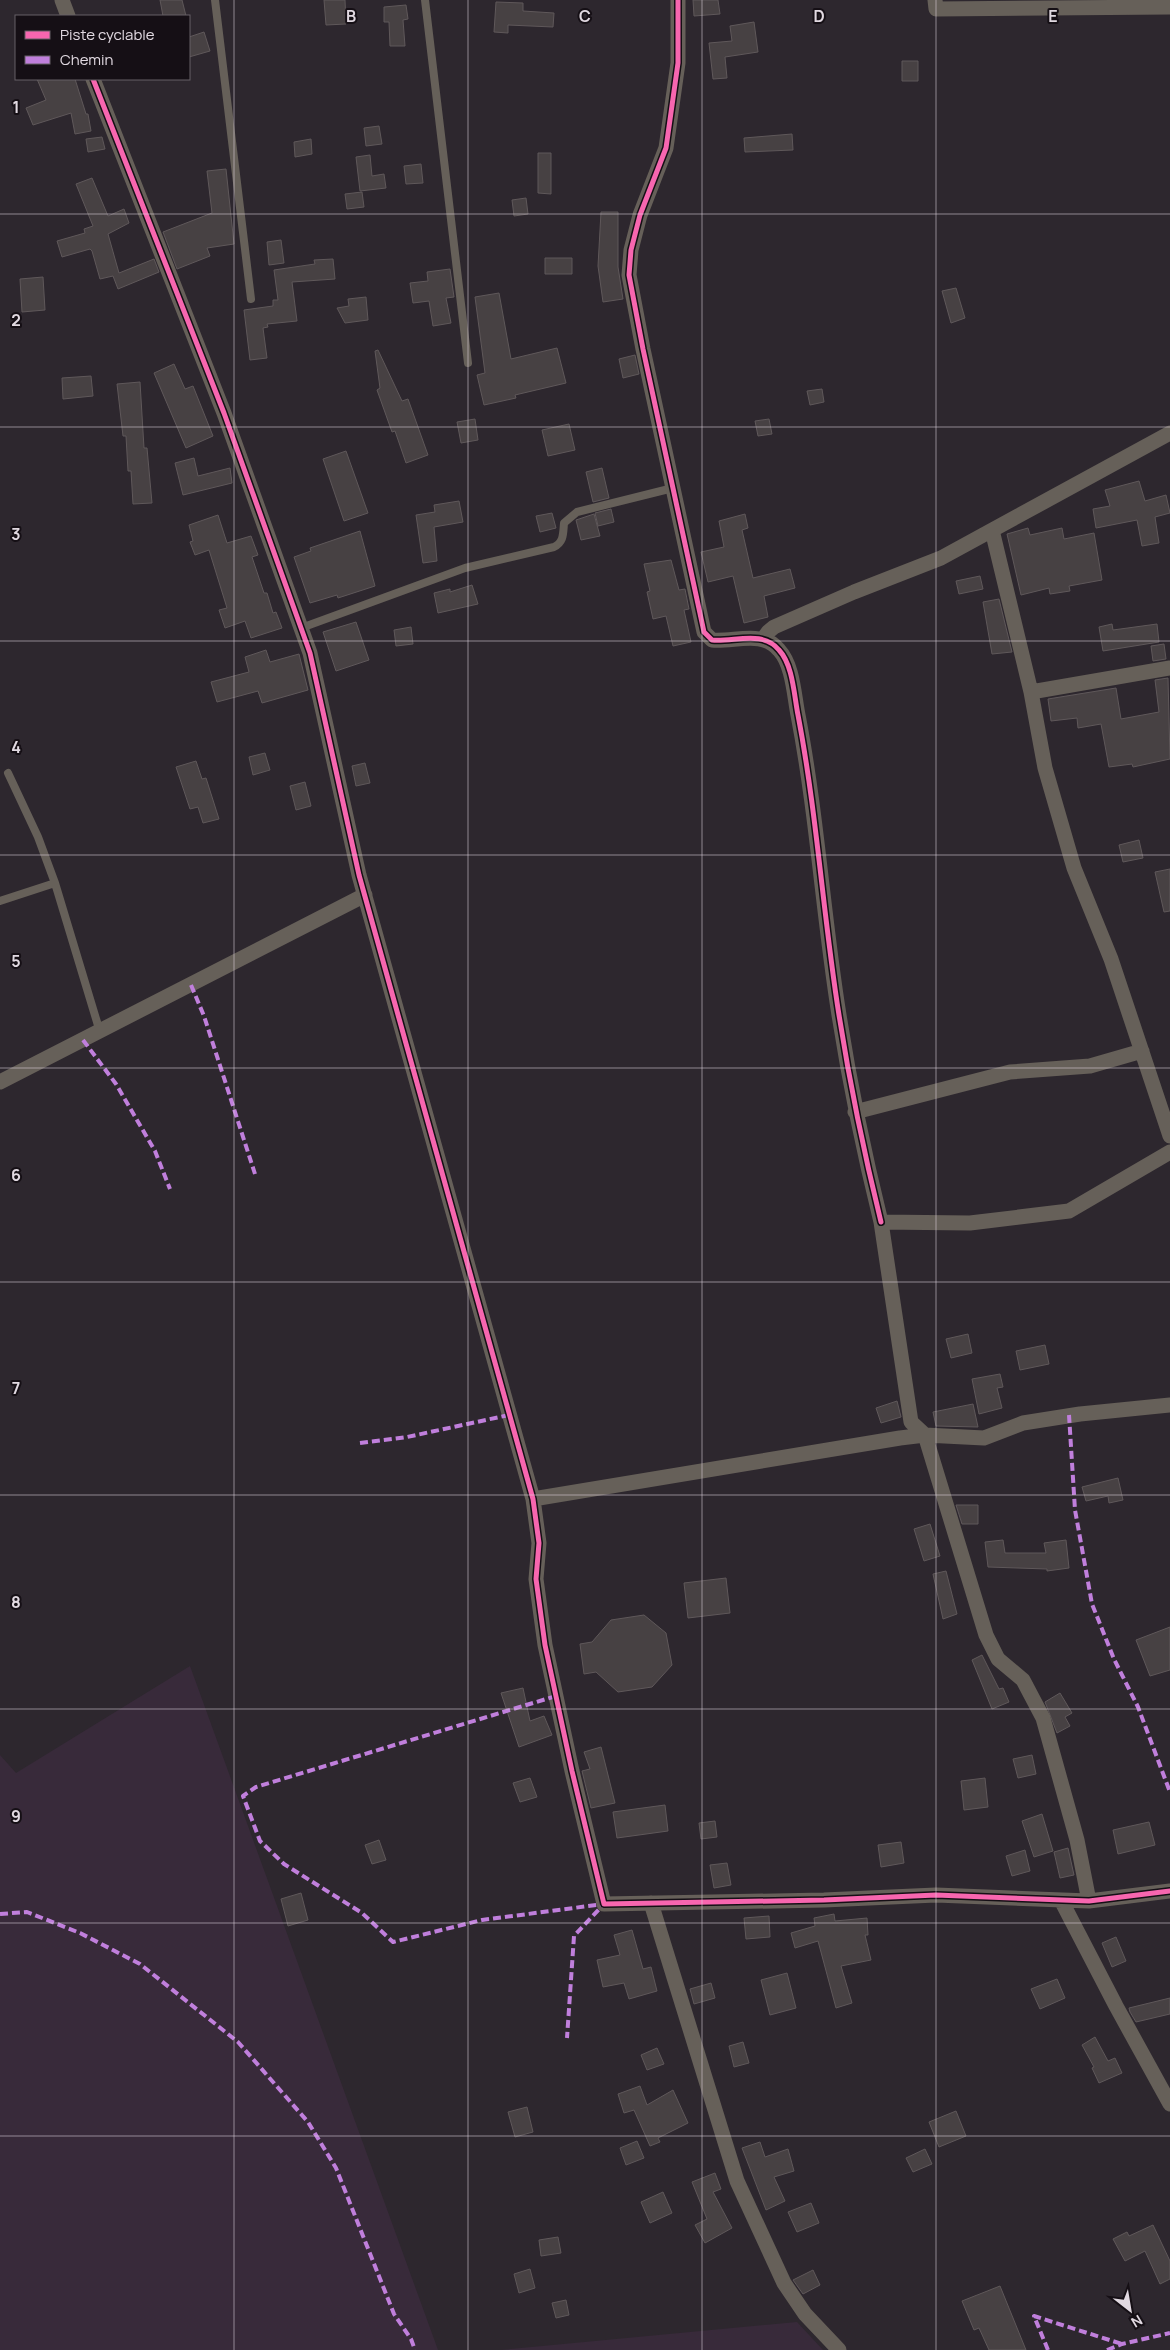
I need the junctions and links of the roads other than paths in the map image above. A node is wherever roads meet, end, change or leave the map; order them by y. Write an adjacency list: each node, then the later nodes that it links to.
1 (62, 0): 7 (street)
2 (215, 0): 9 (lane)
3 (425, 0): 10 (lane)
4 (678, 0): 12 (street)
5 (935, 0): 6 (street)
6 (1170, 7)
7 (68, 15)
8 (93, 80): 14 (street)
9 (251, 299)
10 (468, 364)
11 (1170, 432): 13 (street)
12 (673, 488): 14 (lane); 15 (street)
13 (992, 530): 15 (street); 17 (street)
14 (301, 628): 20 (street)
15 (763, 639): 25 (street)
16 (1170, 668): 17 (street)
17 (1031, 692): 23 (street)
18 (8, 773): 19 (lane)
19 (55, 883): 21 (lane); 22 (lane)
20 (365, 895): 22 (street); 31 (street)
21 (0, 901)
22 (100, 1032): 24 (street)
23 (1142, 1051): 25 (street); 26 (street)
24 (0, 1082)
25 (856, 1112): 28 (street)
26 (1170, 1136)
27 (1170, 1152): 28 (street)
28 (881, 1222): 30 (street)
29 (1170, 1405): 30 (street)
30 (925, 1435): 31 (street); 33 (street)
31 (533, 1499): 35 (street)
32 (1170, 1892): 33 (street)
33 (1089, 1901): 34 (street)
34 (1062, 1902): 35 (street); 36 (street)
35 (651, 1903): 37 (street)
36 (1170, 2104)
37 (839, 2350)

